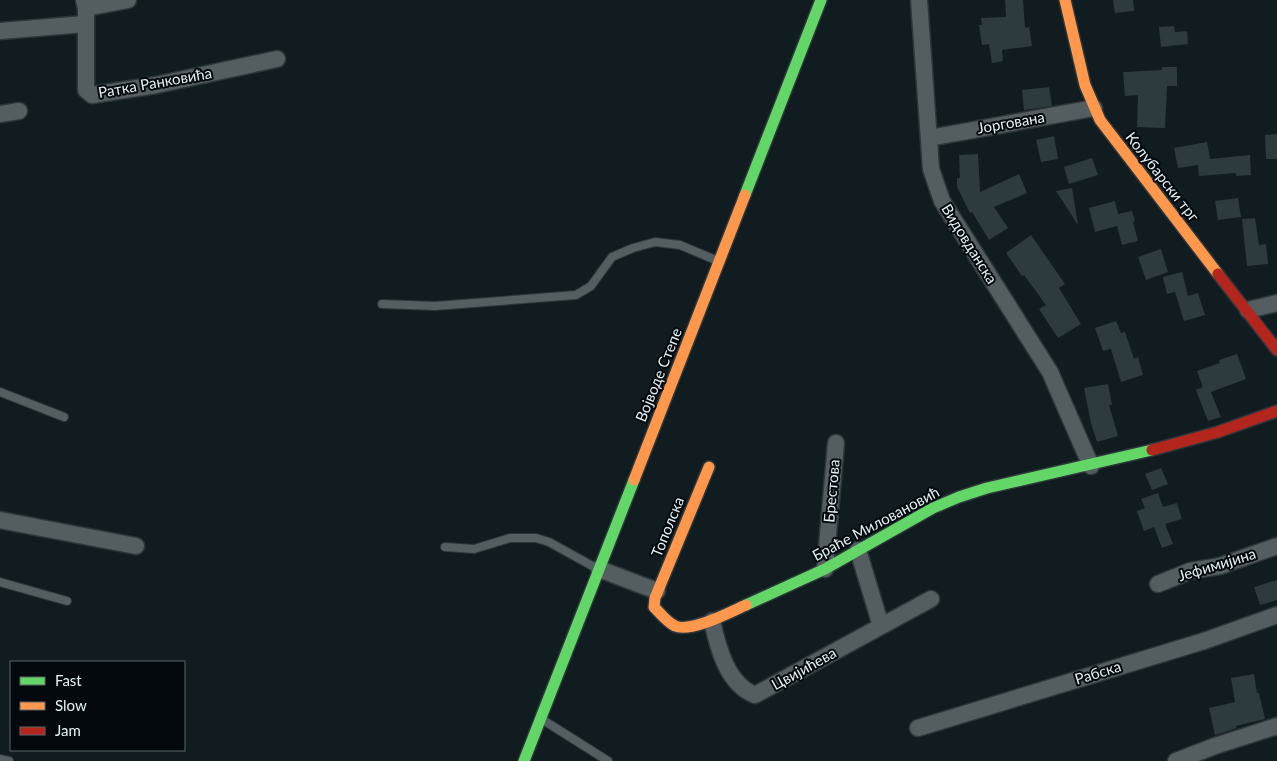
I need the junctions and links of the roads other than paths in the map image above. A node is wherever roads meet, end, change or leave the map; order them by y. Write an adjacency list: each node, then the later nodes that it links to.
1 (128, 0): 5 (street)
2 (821, 0): 12 (street, Војводе Степе)
3 (919, 0): 11 (street, Видовданска)
4 (1065, 0): 8 (street, Колубарски трг)
5 (85, 11): 6 (street); 7 (street, Ратка Ранковића)
6 (0, 31)
7 (277, 60)
8 (1094, 108): 11 (street, Јоргована); 15 (street, Колубарски трг)
9 (19, 111): 10 (street)
10 (0, 114)
11 (929, 138): 21 (street, Видовданска)
12 (720, 261): 14 (lane); 28 (street, Војводе Степе)
13 (1277, 303): 15 (street)
14 (382, 304)
15 (1248, 310): 16 (street, Колубарски трг)
16 (1277, 350)
17 (0, 392): 19 (lane)
18 (1277, 411): 21 (street, Браће Миловановић)
19 (64, 417)
20 (836, 442): 29 (street, Брестова)
21 (1091, 466): 27 (street, Браће Миловановић)
22 (708, 467): 32 (street, Тополска)
23 (0, 520): 24 (street)
24 (136, 546)
25 (1277, 546): 31 (street, Јефимијина)
26 (445, 547): 28 (lane)
27 (858, 550): 29 (street, Браће Миловановић); 37 (street)
28 (599, 569): 32 (street); 38 (street, Војводе Степе)
29 (826, 569): 36 (street, Браће Миловановић)
30 (0, 582): 34 (lane)
31 (1158, 584)
32 (656, 595): 36 (street, Браће Миловановић)
33 (931, 599): 37 (street, Цвијићева)
34 (67, 601)
35 (1277, 615): 40 (street, Рабска)
36 (712, 621): 37 (street, Цвијићева)
37 (882, 626)
38 (542, 718): 43 (street, Војводе Степе); 44 (lane)
39 (1277, 726): 45 (street)
40 (918, 728)
41 (0, 758): 42 (lane)
42 (9, 761)
43 (524, 761)
44 (608, 761)
45 (1176, 761)

